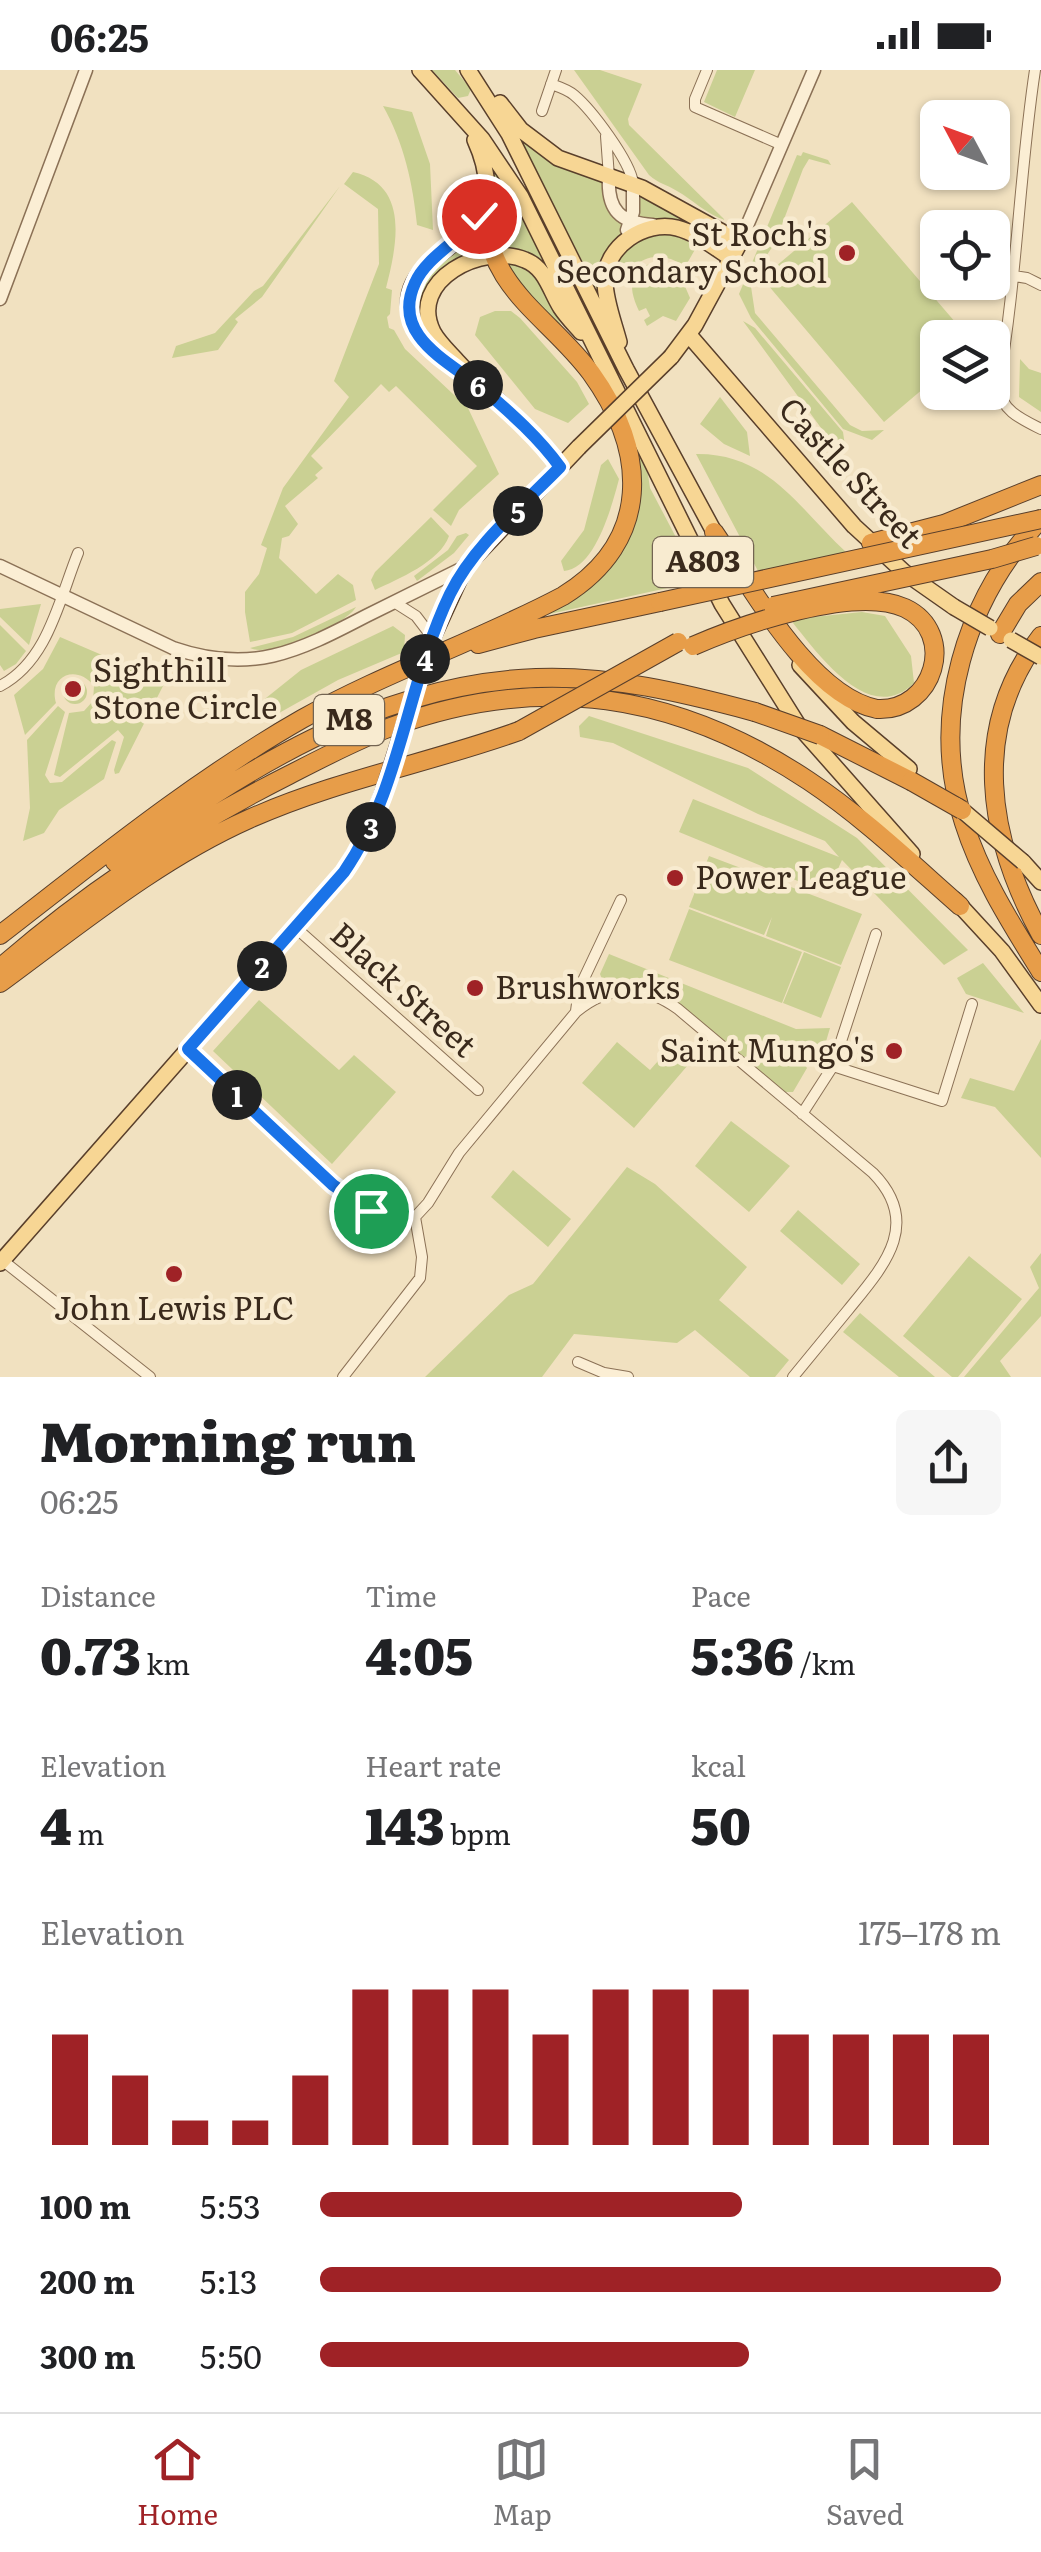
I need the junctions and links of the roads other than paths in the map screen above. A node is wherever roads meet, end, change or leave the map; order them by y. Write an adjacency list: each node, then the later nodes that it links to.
1 (86, 70): 24 (street)
2 (420, 70): 9 (main road, A803)
3 (470, 70): 13 (main road); 27 (main road, A803)
4 (556, 70): 8 (street)
5 (707, 70): 12 (street)
6 (814, 70): 12 (street)
7 (1035, 70): 22 (street)
8 (551, 84): 10 (street); 11 (street)
9 (449, 101): 15 (main road, A803); 26 (main road, A803)
10 (542, 111)
11 (606, 135): 13 (street); 14 (street)
12 (782, 145): 18 (street)
13 (609, 177): 14 (main road); 16 (street)
14 (633, 184): 16 (street); 18 (main road)
15 (484, 204): 21 (highway); 28 (main road)
16 (630, 222): 17 (street); 19 (street)
17 (670, 227): 19 (main road); 20 (main road)
18 (740, 242): 20 (main road)
19 (620, 246): 27 (main road)
20 (732, 258): 25 (main road)
21 (492, 263): 26 (main road); 28 (main road); 47 (highway, M8)
22 (1014, 276): 23 (street); 29 (street)
23 (1041, 285)
24 (0, 299)
25 (689, 335): 30 (main road, bridge); 34 (main road, Castle Street)
26 (596, 350): 53 (main road, A803)
27 (626, 369): 33 (main road, A803)
28 (482, 388): 30 (main road)
29 (1041, 430)
30 (560, 467): 38 (main road)
31 (1041, 485): 34 (highway)
32 (1041, 519): 47 (highway, M8, bridge); 60 (highway, M8)
33 (714, 532): 45 (highway, M8, bridge); 49 (main road, A803)
34 (871, 543): 42 (main road, Castle Street, bridge)
35 (1038, 545): 45 (highway, M8, bridge)
36 (78, 553): 40 (street)
37 (0, 566): 40 (street)
38 (465, 567): 41 (street); 44 (main road)
39 (1041, 582): 42 (highway)
40 (62, 594): 41 (street); 48 (street)
41 (394, 602): 44 (street)
42 (1000, 634): 46 (main road, Castle Street, bridge)
43 (1041, 636): 56 (highway)
44 (431, 639): 54 (main road, bridge)
45 (685, 644): 61 (highway, M8, bridge)
46 (1041, 657)
47 (388, 676): 57 (highway, M8)
48 (0, 686)
49 (910, 775): 50 (highway, M8, bridge); 58 (highway, M8, bridge)
50 (962, 810): 51 (main road, bridge)
51 (1041, 882)
52 (621, 900): 64 (street)
53 (960, 906): 59 (highway, M8); 63 (main road, A803)
54 (296, 928): 65 (main road); 67 (street, Black Street)
55 (876, 934): 66 (street)
56 (1041, 934)
57 (0, 935)
58 (0, 944)
59 (0, 968)
60 (1041, 972)
61 (0, 983)
62 (972, 1004): 66 (street)
63 (1041, 1004)
64 (576, 1012): 68 (street); 69 (street)
65 (188, 1049): 69 (street); 70 (main road)
66 (833, 1066): 68 (street)
67 (478, 1090)
68 (802, 1114): 76 (street)
69 (415, 1217): 74 (street)
70 (5, 1264): 73 (street)
71 (578, 1362): 72 (street)
72 (604, 1375): 75 (street)
73 (150, 1377)
74 (343, 1377)
75 (628, 1377)
76 (793, 1377)

